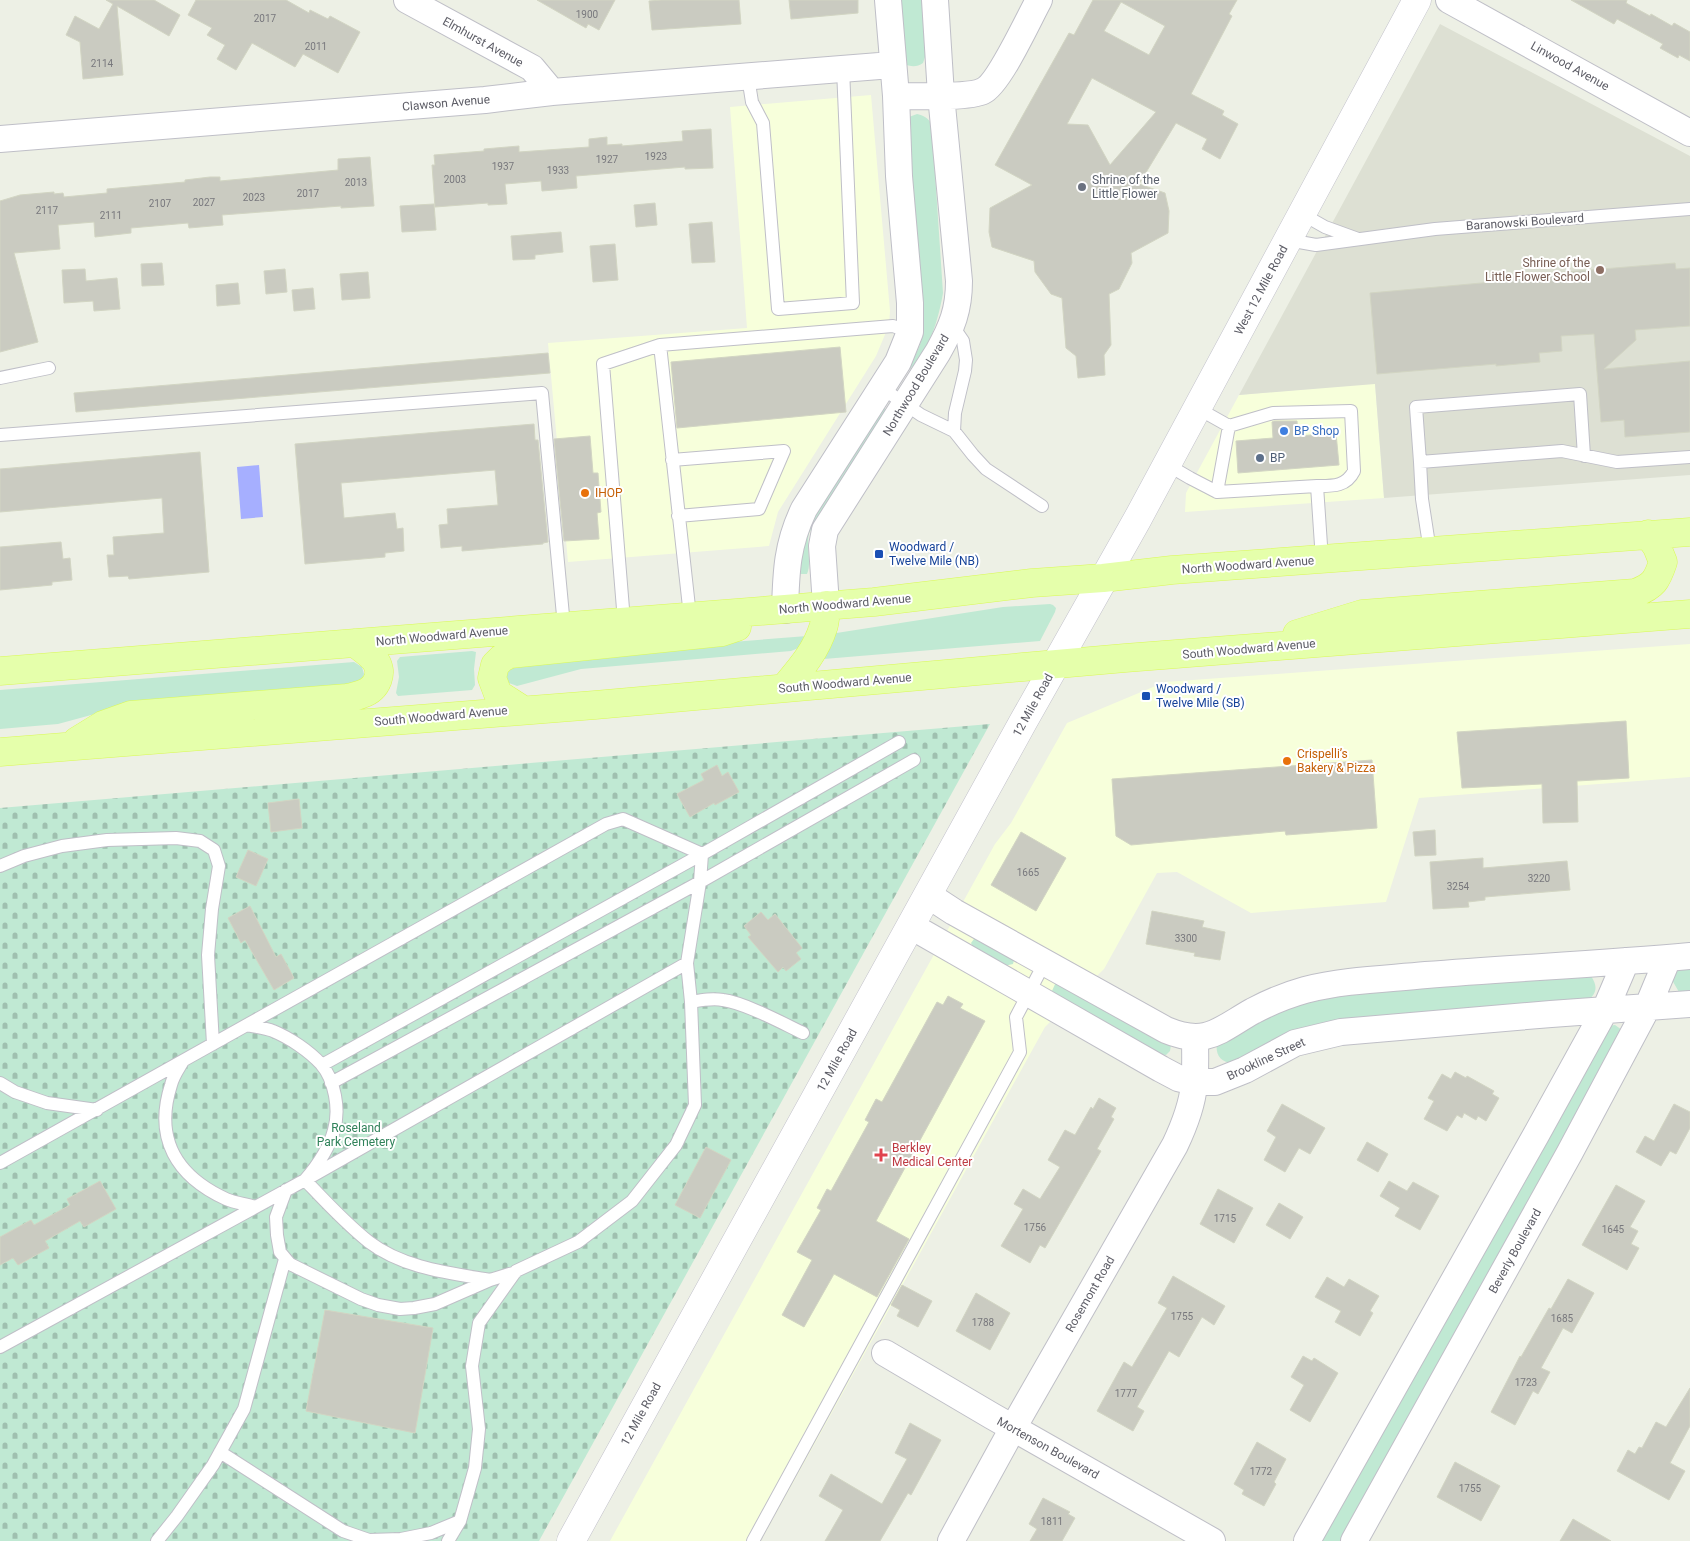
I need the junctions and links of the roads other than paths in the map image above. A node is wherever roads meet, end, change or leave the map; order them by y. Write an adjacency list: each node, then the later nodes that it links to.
1 (407, 0): 10 (street, Elmhurst Avenue)
2 (888, 0): 7 (street)
3 (935, 0): 11 (street, Northwood Boulevard)
4 (1039, 0): 11 (street)
5 (1417, 0): 16 (main road, West 12 Mile Road)
6 (1449, 0): 13 (street, Linwood Avenue)
7 (892, 65): 8 (street, Clawson Avenue); 12 (street)
8 (844, 69): 9 (street, Clawson Avenue); 9 (lane)
9 (748, 77): 10 (street, Clawson Avenue)
10 (552, 92): 14 (street, Clawson Avenue)
11 (941, 95): 12 (street); 19 (street, Northwood Boulevard)
12 (896, 96): 20 (street)
13 (1690, 132)
14 (0, 139)
15 (1690, 209): 18 (lane, Baranowski Boulevard)
16 (1302, 214): 17 (main road, West 12 Mile Road); 18 (lane, Baranowski Boulevard)
17 (1288, 240): 18 (lane, Baranowski Boulevard); 26 (main road, West 12 Mile Road)
18 (1360, 240)
19 (952, 326): 25 (street, Northwood Boulevard); 28 (lane)
20 (910, 332): 21 (lane); 24 (street)
21 (660, 345): 32 (lane); 48 (lane)
22 (49, 368): 23 (lane)
23 (0, 378)
24 (882, 388): 25 (lane); 45 (street)
25 (905, 405): 28 (lane); 44 (street, Northwood Boulevard)
26 (1197, 408): 27 (lane); 34 (main road, West 12 Mile Road)
27 (1229, 426): 35 (lane); 36 (lane)
28 (954, 431): 37 (lane)
29 (0, 435): 49 (lane)
30 (1584, 456): 31 (lane); 33 (lane); 33 (lane)
31 (1690, 457)
32 (672, 460): 38 (lane); 38 (lane)
33 (1420, 462): 41 (lane)
34 (1166, 464): 36 (lane); 43 (main road, West 12 Mile Road)
35 (1317, 486): 36 (lane); 42 (lane)
36 (1217, 492)
37 (1042, 506)
38 (678, 516): 47 (lane)
39 (1690, 532): 40 (main road, North Woodward Avenue)
40 (1648, 534): 41 (main road, North Woodward Avenue); 51 (main road)
41 (1430, 552): 42 (main road, North Woodward Avenue)
42 (1322, 560): 43 (main road, North Woodward Avenue)
43 (1103, 578): 44 (main road, North Woodward Avenue); 52 (main road, 12 Mile Road)
44 (826, 605): 45 (main road, North Woodward Avenue); 54 (main road)
45 (785, 610): 47 (main road, North Woodward Avenue); 55 (main road)
46 (1690, 614): 51 (main road, South Woodward Avenue)
47 (690, 616): 48 (main road, North Woodward Avenue)
48 (624, 621): 49 (main road, North Woodward Avenue)
49 (564, 626): 50 (main road, North Woodward Avenue)
50 (355, 643): 53 (main road, North Woodward Avenue); 57 (main road)
51 (1242, 650): 52 (main road, South Woodward Avenue)
52 (1056, 665): 54 (main road, South Woodward Avenue); 63 (main road, 12 Mile Road)
53 (0, 672)
54 (785, 688): 55 (main road, South Woodward Avenue)
55 (523, 710): 57 (main road, South Woodward Avenue)
56 (899, 742): 60 (lane)
57 (69, 745): 58 (main road, South Woodward Avenue)
58 (0, 752)
59 (914, 760): 62 (lane)
60 (702, 854): 62 (lane); 74 (lane); 79 (lane)
61 (0, 866): 77 (lane)
62 (700, 882): 68 (lane); 82 (lane)
63 (928, 895): 64 (main road, 12 Mile Road); 67 (street)
64 (911, 926): 69 (street, Brookline Street); 99 (main road, 12 Mile Road)
65 (1679, 957): 66 (street); 72 (street, Beverly Boulevard)
66 (1626, 961): 73 (street); 76 (street)
67 (1045, 962): 69 (lane); 76 (street)
68 (687, 963): 70 (lane); 85 (lane)
69 (1029, 993): 80 (street, Brookline Street); 100 (lane)
70 (691, 1002): 75 (lane); 89 (lane)
71 (1690, 1004): 72 (street, Brookline Street)
72 (1648, 1006): 73 (street, Brookline Street); 104 (street, Beverly Boulevard)
73 (1605, 1010): 80 (street, Brookline Street); 103 (street)
74 (247, 1026): 77 (lane); 79 (lane)
75 (803, 1033)
76 (1195, 1037): 80 (street, Rosemont Road)
77 (213, 1044): 78 (lane)
78 (183, 1061): 83 (lane); 87 (lane)
79 (322, 1065): 82 (lane)
80 (1195, 1082): 93 (street, Rosemont Road)
81 (0, 1083): 83 (lane)
82 (331, 1083): 85 (lane)
83 (97, 1110): 84 (lane)
84 (0, 1163)
85 (305, 1180): 86 (lane); 90 (lane)
86 (286, 1190): 87 (lane); 88 (lane)
87 (255, 1207): 91 (lane)
88 (285, 1259): 90 (lane); 94 (lane)
89 (516, 1272): 90 (lane); 95 (lane)
90 (490, 1280)
91 (0, 1347)
92 (886, 1353): 93 (street, Mortenson Boulevard)
93 (1013, 1428): 101 (street, Rosemont Road); 102 (street, Mortenson Boulevard)
94 (220, 1452): 96 (lane); 97 (lane)
95 (460, 1521): 96 (lane); 98 (lane)
96 (344, 1536)
97 (157, 1541)
98 (448, 1541)
99 (571, 1541)
100 (753, 1541)
101 (951, 1541)
102 (1212, 1541)
103 (1308, 1541)
104 (1354, 1541)

